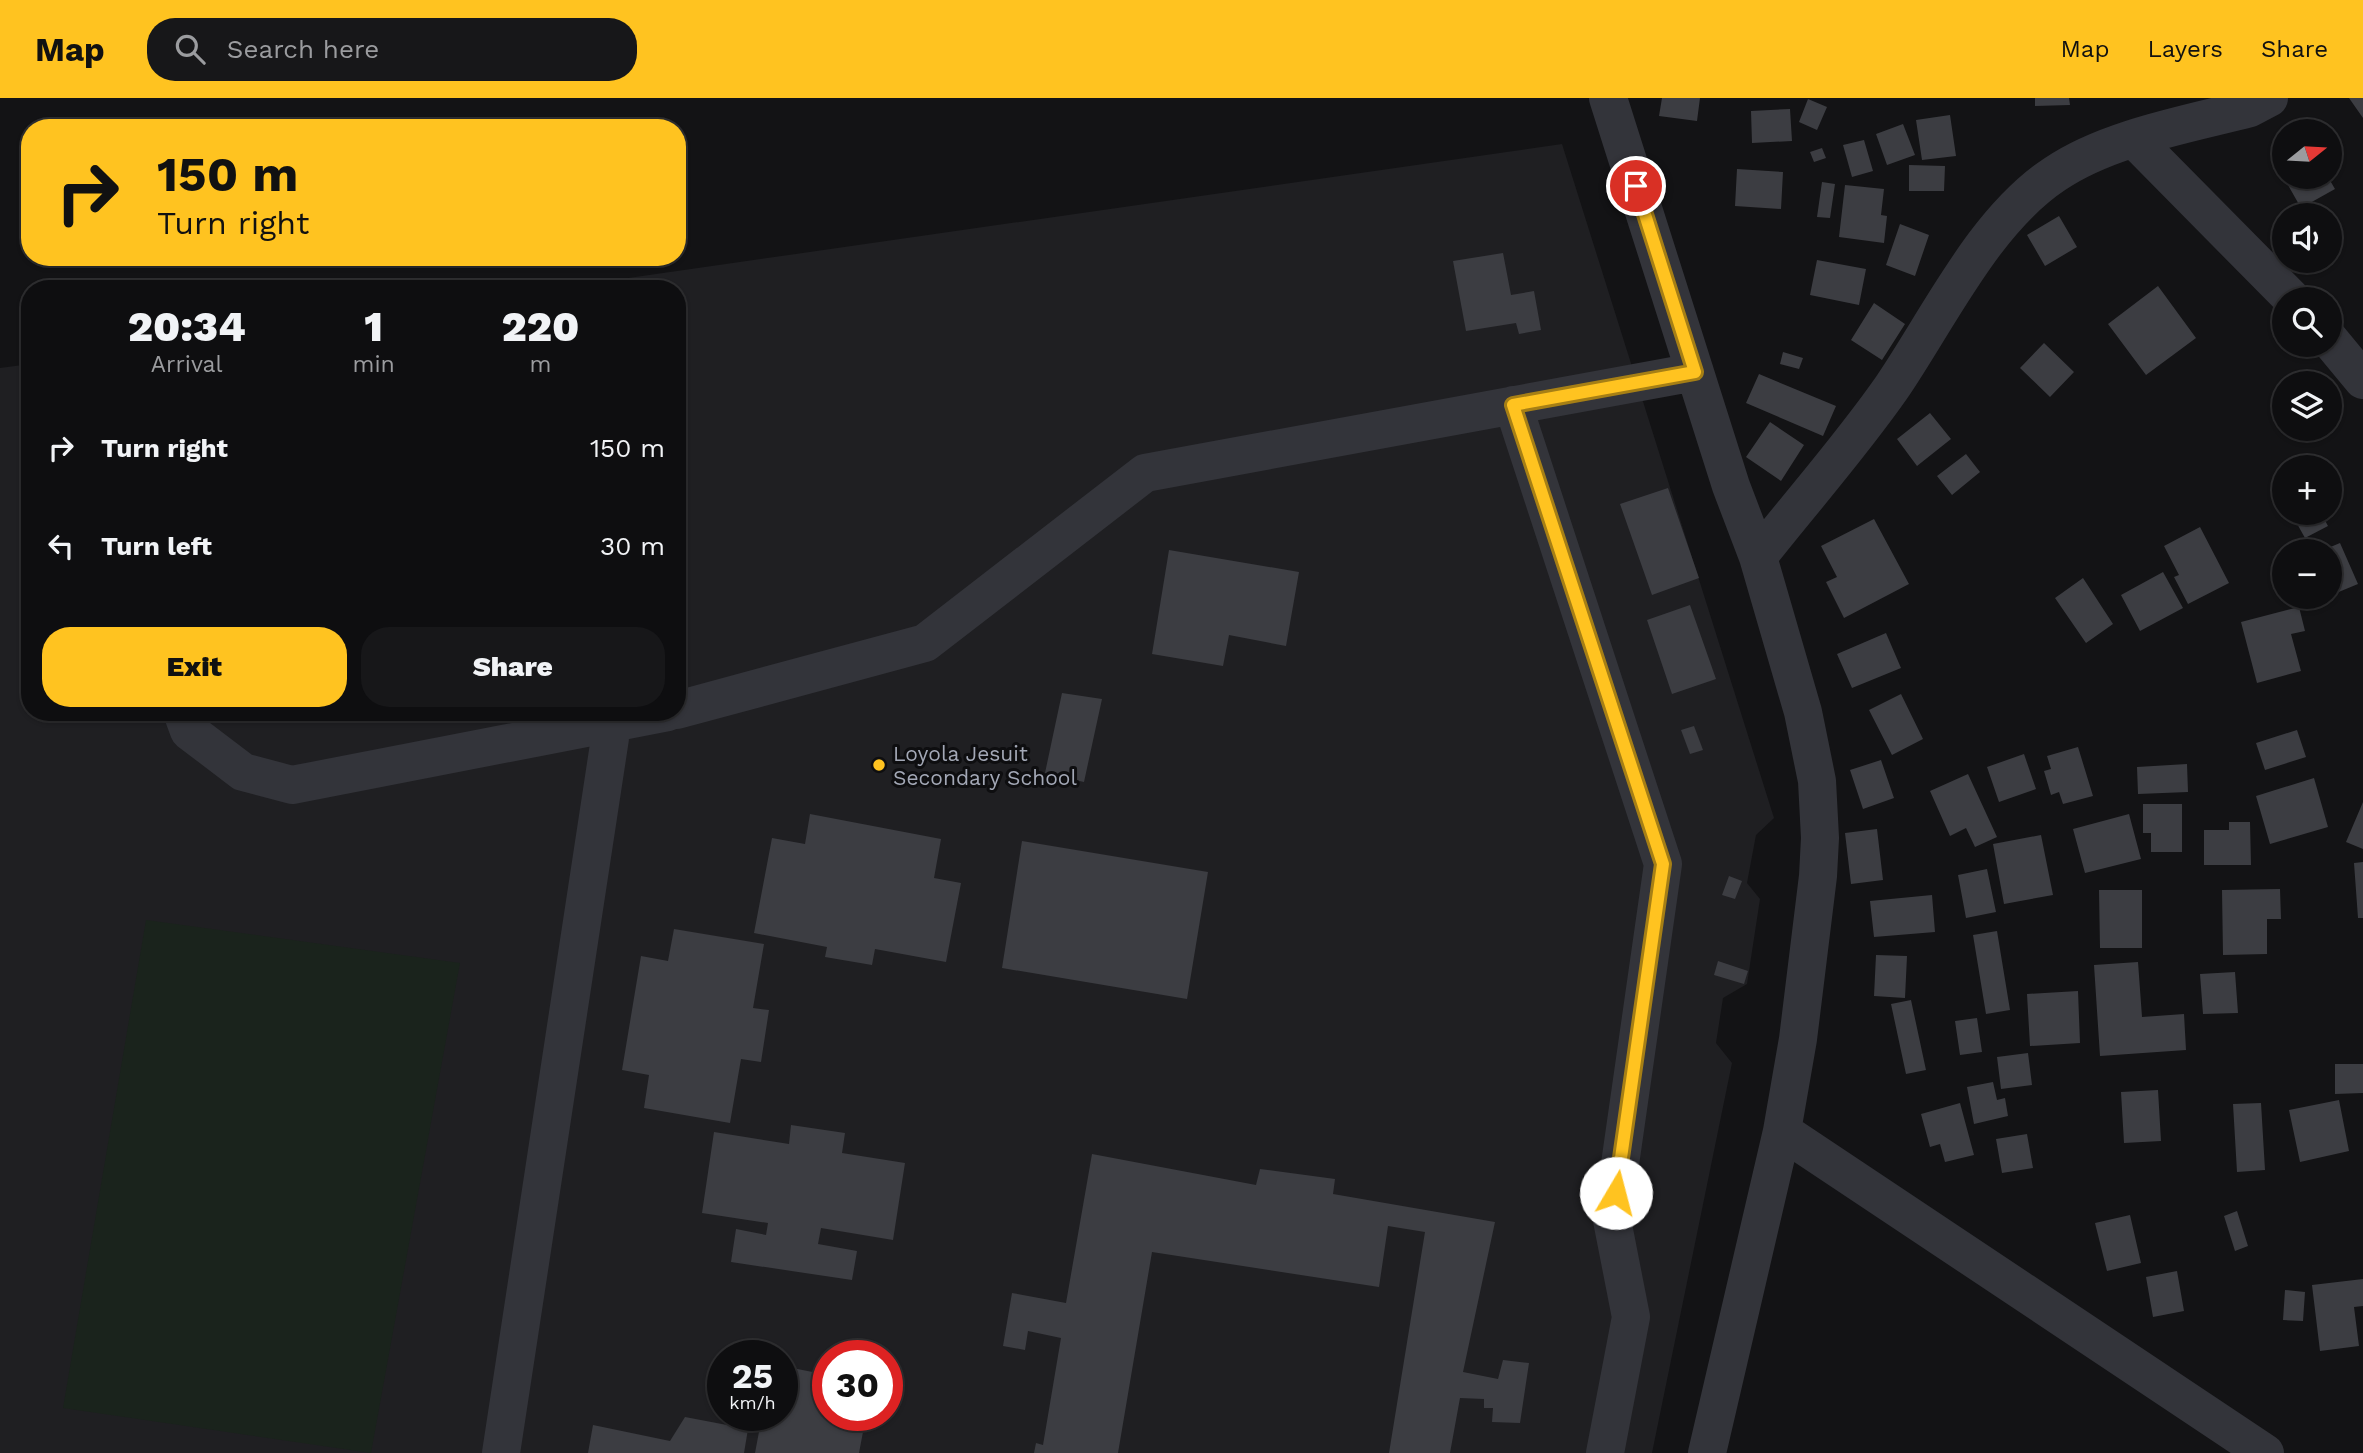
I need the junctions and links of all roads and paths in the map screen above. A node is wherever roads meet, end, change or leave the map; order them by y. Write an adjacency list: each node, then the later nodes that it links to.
1 (1608, 98): 6 (street)
2 (2269, 98): 3 (street)
3 (2135, 140): 4 (street); 9 (street)
4 (2280, 287)
5 (2342, 355): 7 (street)
6 (1695, 372): 8 (street); 9 (street)
7 (2363, 380)
8 (1513, 405): 10 (street); 16 (street)
9 (1758, 557): 14 (street)
10 (686, 708)
11 (185, 721): 13 (street)
12 (629, 721): 13 (street)
13 (612, 725): 15 (street)
14 (1782, 1131): 17 (street); 18 (street)
15 (501, 1453)
16 (1605, 1453)
17 (1707, 1453)
18 (2265, 1453)

